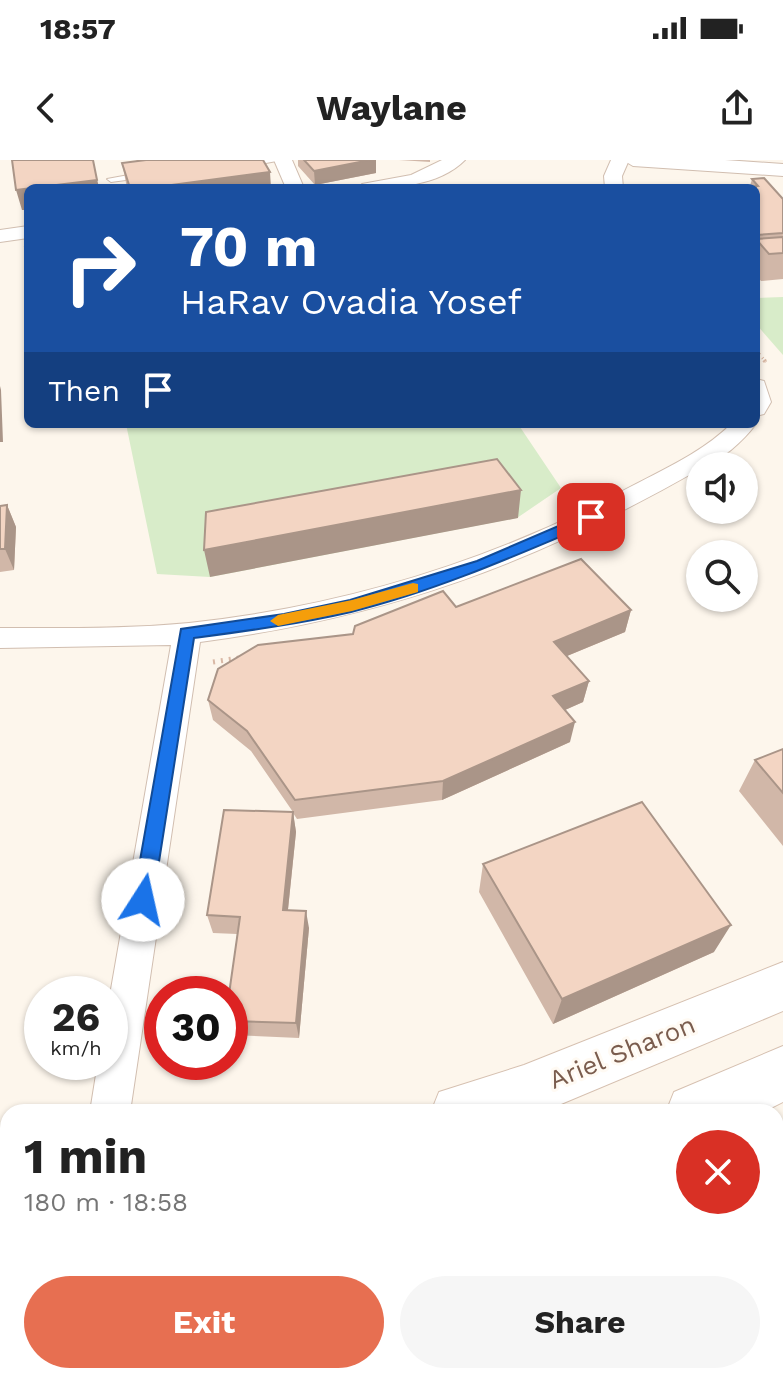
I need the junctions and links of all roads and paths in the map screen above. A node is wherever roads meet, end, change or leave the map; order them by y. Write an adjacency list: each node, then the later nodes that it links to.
1 (280, 160): 4 (lane); 9 (street)
2 (456, 160): 10 (street)
3 (620, 160): 11 (street)
4 (232, 165)
5 (637, 165): 6 (street)
6 (783, 170)
7 (157, 174): 8 (lane)
8 (111, 179)
9 (293, 184)
10 (389, 184)
11 (614, 184)
12 (24, 233): 13 (street)
13 (0, 236)
14 (739, 428): 15 (street)
15 (187, 633): 16 (street); 19 (street)
16 (0, 638)
17 (783, 986): 20 (main road, Ariel Sharon)
18 (783, 1073): 21 (main road)
19 (111, 1104)
20 (485, 1104)
21 (716, 1104)

